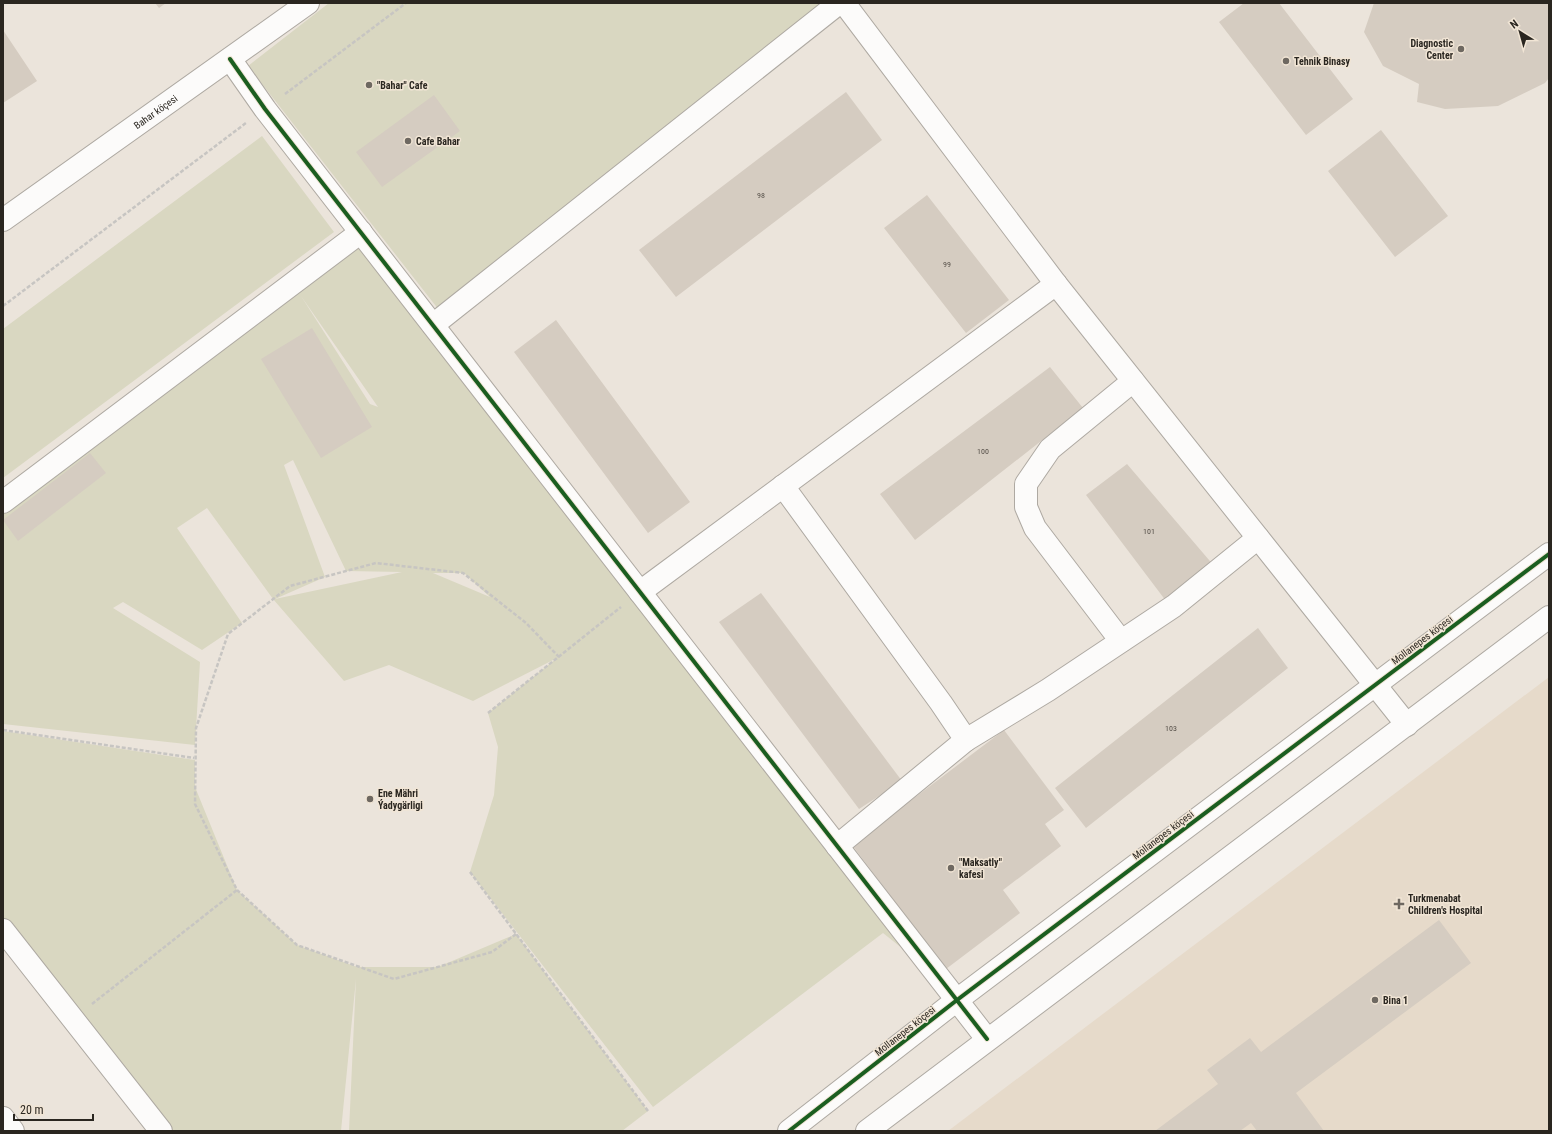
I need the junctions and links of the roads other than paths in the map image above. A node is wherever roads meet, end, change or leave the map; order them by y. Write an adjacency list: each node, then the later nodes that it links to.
1 (308, 3): 4 (street, Bahar köçesi)
2 (839, 3): 9 (street)
3 (844, 3): 8 (street)
4 (283, 11): 5 (street, Bahar köçesi)
5 (230, 59): 6 (street, Bahar köçesi); 7 (street)
6 (3, 220)
7 (361, 232): 9 (street); 12 (street)
8 (1056, 284): 10 (street); 11 (street)
9 (433, 325): 15 (street)
10 (1133, 381): 13 (street); 17 (street)
11 (783, 486): 15 (street); 20 (street)
12 (3, 502)
13 (1258, 538): 17 (street); 18 (street)
14 (1549, 554): 18 (street, Mollanepes köçesi)
15 (640, 592): 21 (street)
16 (1549, 617): 19 (street)
17 (1121, 641): 20 (street)
18 (1375, 685): 19 (street); 23 (street, Mollanepes köçesi)
19 (1407, 726): 24 (street)
20 (966, 740): 21 (street)
21 (837, 846): 23 (street)
22 (3, 930): 27 (street)
23 (957, 1000): 24 (street); 28 (street, Mollanepes köçesi)
24 (987, 1039): 29 (street)
25 (3, 1118): 26 (street)
26 (13, 1131)
27 (161, 1131)
28 (789, 1131)
29 (867, 1131)

